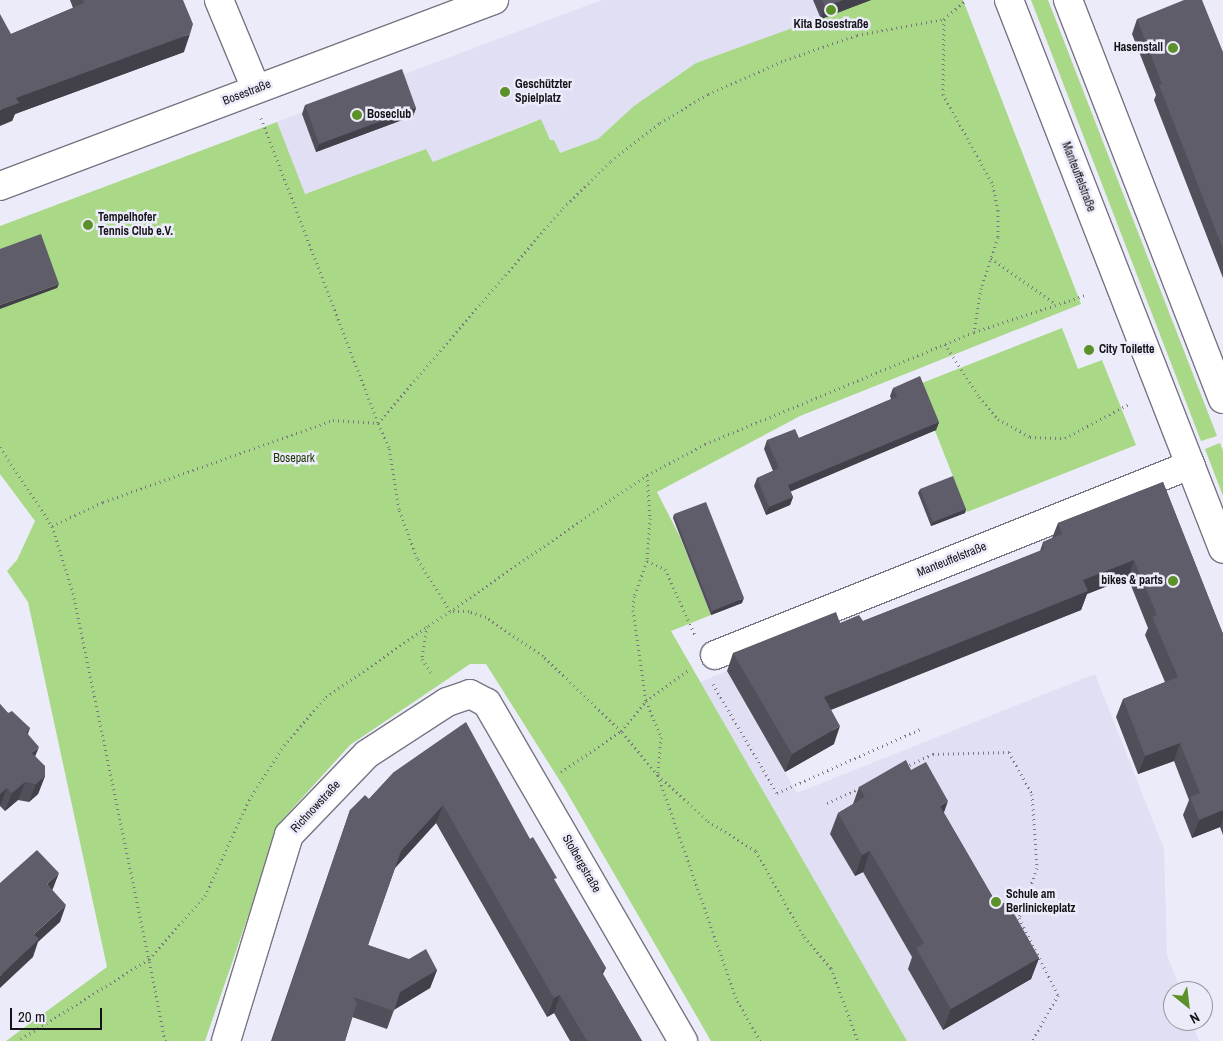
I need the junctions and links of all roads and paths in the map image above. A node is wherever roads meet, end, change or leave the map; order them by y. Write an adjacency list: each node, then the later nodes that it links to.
1 (219, 0): 7 (street)
2 (494, 0): 7 (street, Bosestraße)
3 (966, 0): 6 (path)
4 (1010, 0): 21 (street, Manteuffelstraße)
5 (1068, 0): 17 (street)
6 (944, 19): 10 (path); 19 (path)
7 (256, 89): 9 (street, Bosestraße)
8 (261, 118): 19 (path)
9 (0, 186)
10 (991, 258): 12 (path); 13 (path)
11 (1086, 295): 12 (path)
12 (1054, 303): 13 (path)
13 (974, 332): 14 (path)
14 (945, 344): 18 (path); 22 (path)
15 (1106, 345): 16 (path)
16 (1098, 348)
17 (1223, 399)
18 (1129, 404)
19 (378, 423): 23 (path); 26 (path)
20 (0, 447): 23 (path)
21 (1190, 465): 24 (street, Manteuffelstraße); 28 (street, Manteuffelstraße)
22 (647, 475): 25 (path); 26 (path)
23 (52, 526): 39 (path)
24 (1223, 549)
25 (647, 561): 28 (path); 31 (path)
26 (450, 611): 27 (path); 33 (path)
27 (427, 625): 29 (path); 39 (path)
28 (705, 660): 31 (path); 32 (path)
29 (435, 680)
30 (470, 694): 42 (street, Richnowstraße); 43 (street, Stolbergstraße)
31 (646, 701): 33 (path); 35 (path)
32 (922, 728)
33 (621, 731): 35 (path); 36 (path)
34 (898, 770): 46 (path)
35 (658, 775): 44 (path); 45 (path)
36 (554, 776)
37 (862, 787): 38 (path)
38 (827, 804)
39 (149, 959): 40 (path); 41 (path)
40 (18, 1041)
41 (165, 1041)
42 (226, 1041)
43 (684, 1041)
44 (760, 1041)
45 (858, 1041)
46 (1032, 1041)

